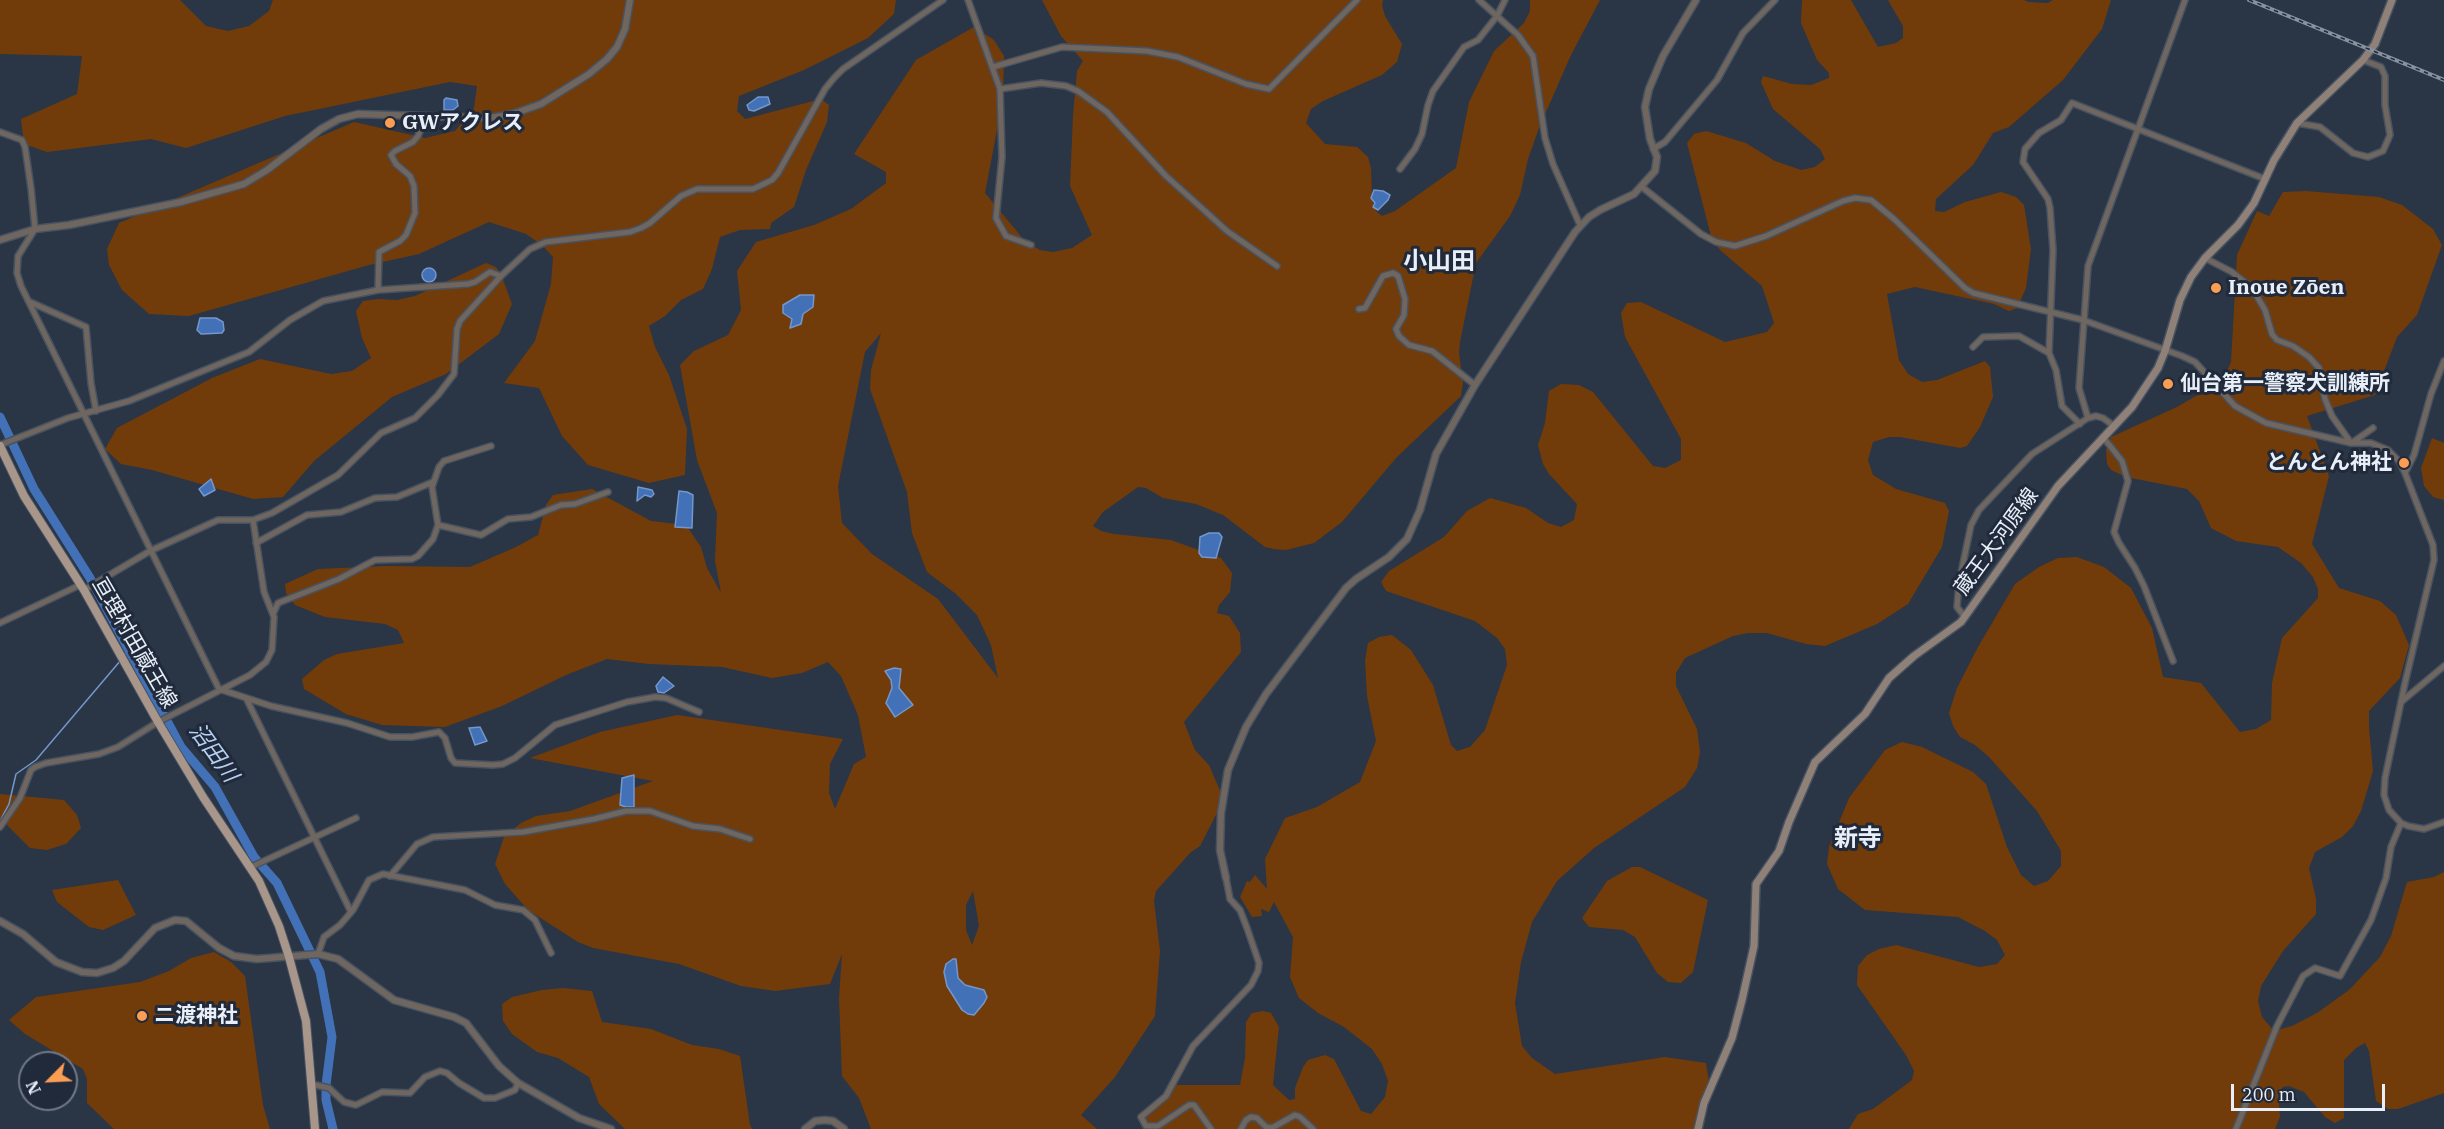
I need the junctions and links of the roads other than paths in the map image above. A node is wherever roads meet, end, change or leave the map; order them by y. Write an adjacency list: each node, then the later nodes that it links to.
1 (630, 0): 15 (street)
2 (943, 0): 29 (street)
3 (968, 0): 13 (street)
4 (1357, 0): 13 (street)
5 (1479, 0): 11 (street)
6 (1505, 0): 11 (street)
7 (1696, 0): 19 (street)
8 (1775, 0): 19 (street)
9 (2185, 0): 17 (street)
10 (2392, 0): 12 (main road, 蔵王大河原線)
11 (1497, 16): 20 (street); 23 (street)
12 (2363, 60): 16 (main road, 蔵王大河原線); 16 (street)
13 (993, 67): 14 (street)
14 (1000, 89): 26 (street); 28 (street)
15 (432, 117): 24 (street); 30 (street)
16 (2297, 123): 21 (main road, 蔵王大河原線)
17 (2137, 130): 21 (street); 33 (street); 34 (street)
18 (0, 132): 24 (street)
19 (1653, 149): 22 (street)
20 (1400, 169)
21 (2265, 179): 27 (main road, 蔵王大河原線)
22 (1642, 187): 23 (street); 33 (street)
23 (1580, 225): 39 (street)
24 (35, 229): 25 (street); 31 (street)
25 (0, 240)
26 (1031, 245)
27 (2205, 258): 36 (main road, 蔵王大河原線); 47 (street)
28 (1277, 266)
29 (501, 276): 30 (street); 53 (street)
30 (378, 290): 40 (street)
31 (28, 301): 40 (street); 41 (street)
32 (1359, 309): 39 (street)
33 (2050, 311): 34 (street); 37 (street)
34 (2083, 320): 36 (street); 42 (street)
35 (1973, 347): 37 (street)
36 (2165, 351): 44 (main road, 蔵王大河原線); 47 (street)
37 (2049, 353): 43 (street)
38 (2444, 361): 50 (street)
39 (1475, 385): 76 (street)
40 (96, 411): 41 (street)
41 (83, 414): 48 (street); 56 (street)
42 (2092, 417): 43 (street); 44 (street)
43 (2080, 424): 59 (street)
44 (2114, 426): 46 (main road, 蔵王大河原線)
45 (2373, 428): 47 (street)
46 (2103, 437): 59 (main road, 蔵王大河原線); 61 (street)
47 (2351, 443): 50 (street)
48 (0, 445): 57 (main road, 亘理村田蔵王線)
49 (491, 446): 51 (street)
50 (2405, 473): 65 (street)
51 (433, 482): 54 (street); 55 (street)
52 (608, 492): 54 (street)
53 (253, 520): 55 (street); 56 (street)
54 (438, 525): 58 (street)
55 (256, 543): 58 (street)
56 (150, 551): 57 (street); 63 (street)
57 (82, 587): 60 (street); 67 (main road, 亘理村田蔵王線)
58 (273, 614): 63 (street)
59 (1964, 616): 91 (main road, 蔵王大河原線)
60 (0, 623)
61 (2173, 661)
62 (2444, 666): 65 (street)
63 (219, 689): 64 (street); 67 (street)
64 (247, 700): 66 (street); 72 (street)
65 (2401, 702): 70 (street)
66 (699, 712)
67 (158, 722): 71 (street); 74 (main road, 亘理村田蔵王線)
68 (356, 818): 72 (street)
69 (2444, 822): 70 (street)
70 (2401, 823): 92 (street)
71 (0, 827)
72 (315, 837): 74 (street); 77 (street)
73 (750, 838): 75 (street)
74 (251, 867): 81 (main road, 亘理村田蔵王線)
75 (390, 876): 77 (street); 79 (street)
76 (1226, 878): 88 (street)
77 (351, 912): 80 (street)
78 (0, 921): 81 (street)
79 (551, 953)
80 (318, 954): 81 (street); 82 (street)
81 (289, 957): 83 (main road, 亘理村田蔵王線)
82 (518, 1083): 83 (street); 85 (street)
83 (311, 1084): 84 (main road, 亘理村田蔵王線)
84 (315, 1129)
85 (611, 1129)
86 (805, 1129): 87 (street)
87 (844, 1129)
88 (1211, 1129)
89 (1241, 1129): 90 (street)
90 (1313, 1129)
91 (1698, 1129)
92 (2236, 1129)

